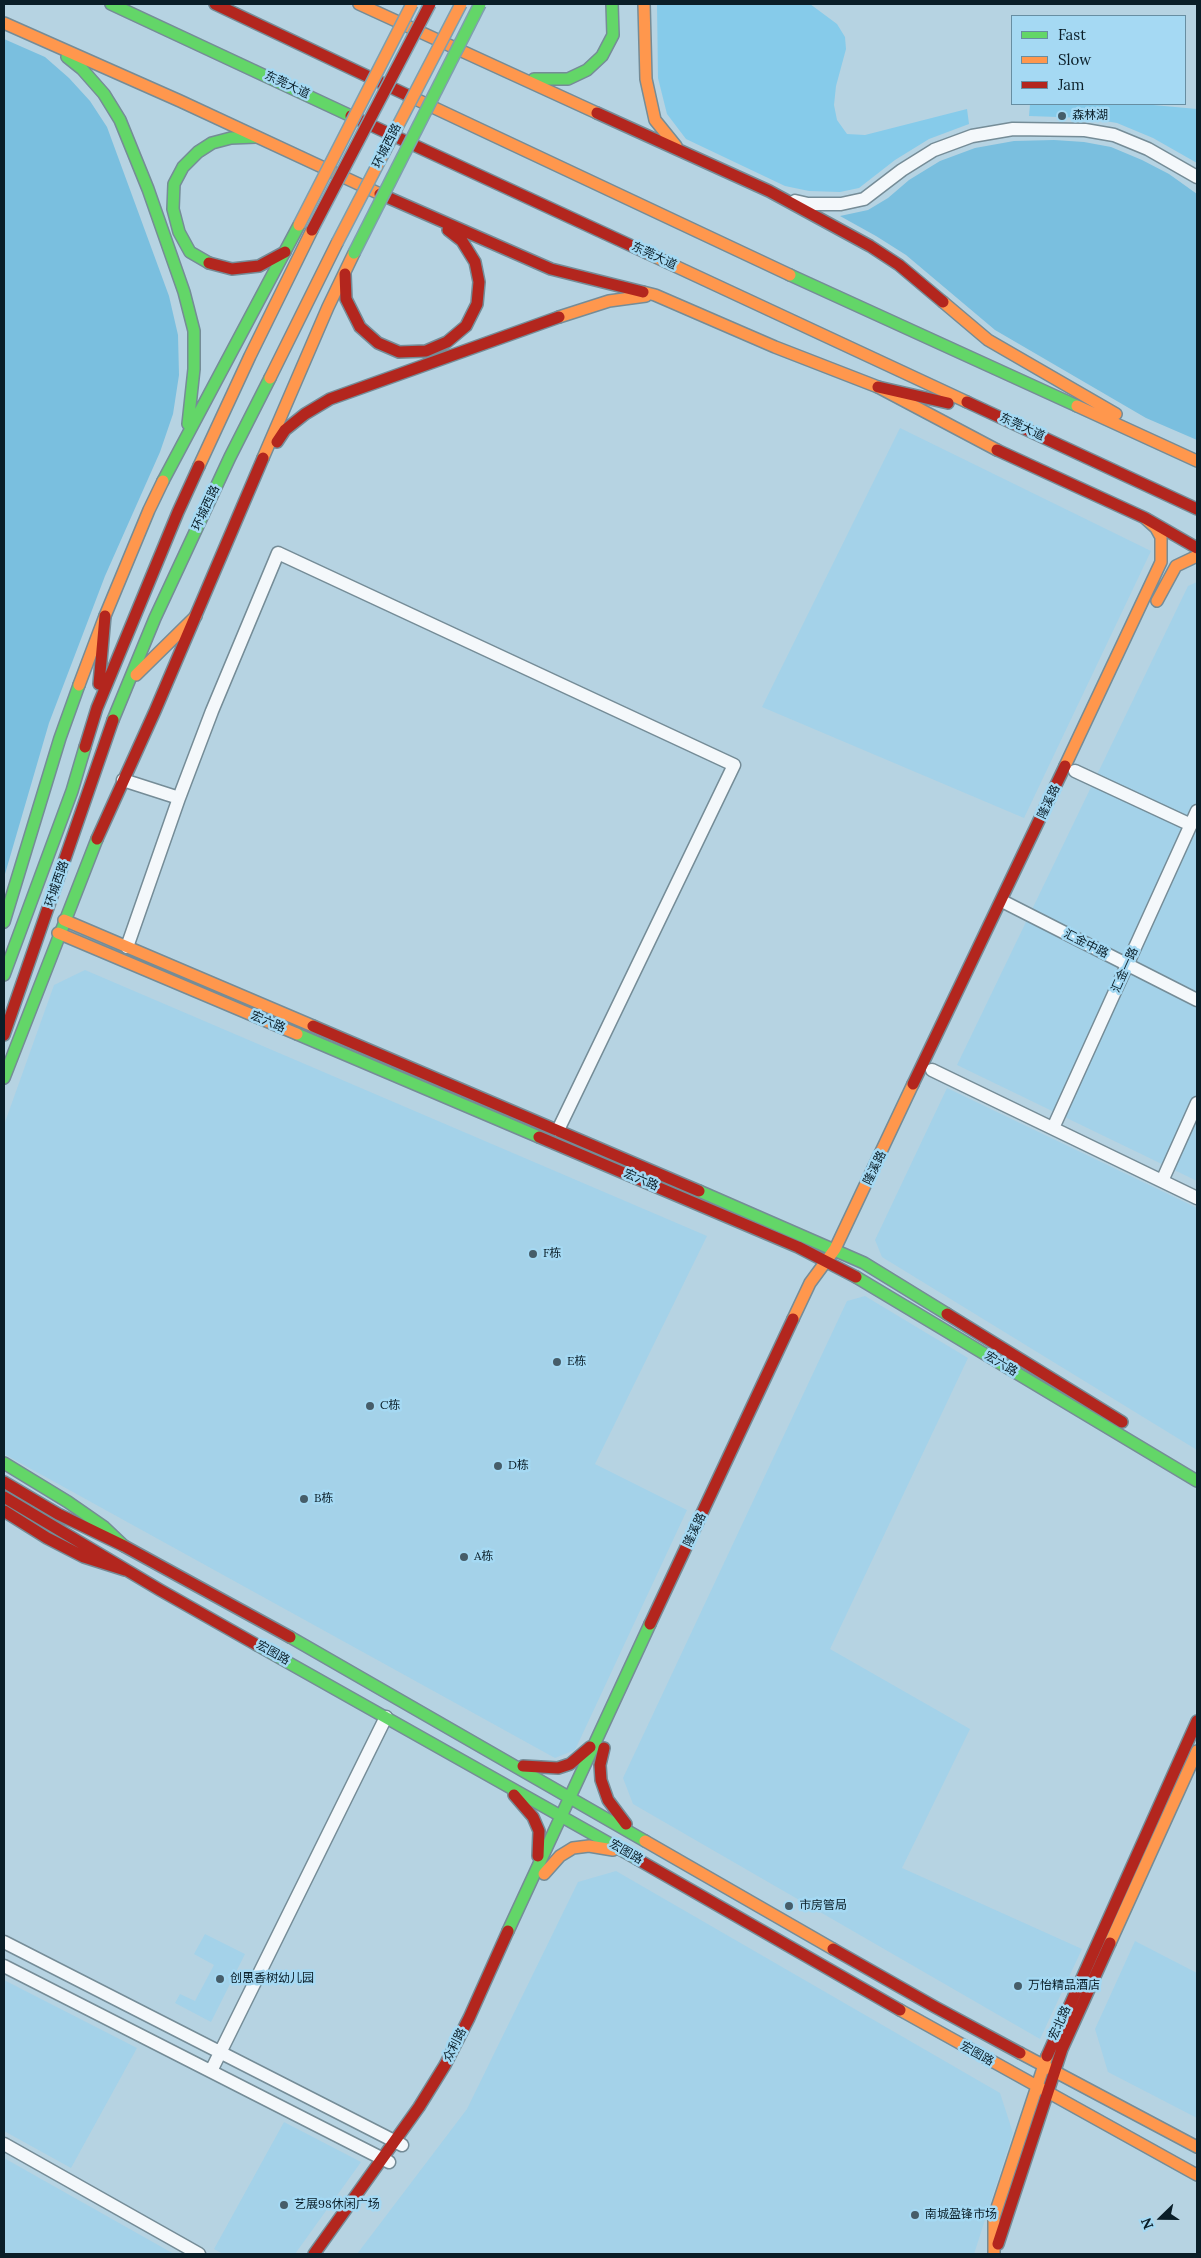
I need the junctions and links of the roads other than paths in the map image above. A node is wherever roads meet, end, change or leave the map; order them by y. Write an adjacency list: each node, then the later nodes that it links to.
1 (111, 4): 22 (main road, 东莞大道)
2 (215, 4): 25 (main road)
3 (359, 4): 12 (main road)
4 (412, 4): 18 (main road, bridge)
5 (430, 4): 35 (main road, 环城西路, bridge)
6 (461, 4): 33 (main road, 环城西路, bridge)
7 (480, 4): 19 (main road, bridge)
8 (612, 4): 12 (main road)
9 (644, 4): 14 (main road)
10 (4, 23): 11 (main road)
11 (53, 44): 13 (main road); 23 (main road)
12 (517, 76): 14 (main road)
13 (259, 137): 17 (main road); 18 (main road)
14 (679, 149): 16 (main road)
15 (1197, 177): 16 (street)
16 (781, 198): 25 (main road)
17 (435, 220): 19 (main road); 20 (main road)
18 (285, 252): 23 (main road)
19 (345, 271): 24 (main road)
20 (655, 295): 21 (main road); 24 (main road)
21 (878, 387): 22 (main road); 27 (main road)
22 (991, 412): 26 (main road, 东莞大道)
23 (186, 438): 31 (main road)
24 (265, 456): 32 (main road)
25 (1196, 461)
26 (1197, 509)
27 (1145, 518): 28 (main road); 42 (main road, 隆溪路)
28 (1197, 548)
29 (1197, 556): 30 (main road)
30 (1150, 614)
31 (105, 616): 35 (main road); 41 (main road)
32 (196, 616): 33 (main road); 37 (main road)
33 (129, 682): 50 (main road, 环城西路)
34 (1113, 692): 36 (main road, 隆溪路)
35 (97, 708): 48 (main road, 环城西路)
36 (1075, 771): 40 (street); 42 (main road, 隆溪路)
37 (123, 780): 38 (street); 43 (main road)
38 (179, 798): 46 (street); 55 (street)
39 (1197, 811): 40 (street, 汇金一路)
40 (1191, 824): 47 (street, 汇金一路)
41 (7, 903): 44 (main road)
42 (1006, 903): 47 (street, 汇金中路); 51 (main road, 隆溪路); 58 (main road, 隆溪路)
43 (64, 920): 45 (main road); 46 (main road, 宏六路)
44 (4, 922)
45 (58, 933): 52 (main road); 59 (main road, 宏六路)
46 (127, 947): 55 (main road, 宏六路)
47 (1128, 964): 49 (street, 汇金中路); 54 (street, 汇金一路)
48 (4, 975)
49 (1197, 1000)
50 (4, 1035)
51 (932, 1070): 54 (street); 58 (main road, 隆溪路)
52 (4, 1078)
53 (1197, 1103): 56 (street)
54 (1053, 1128): 56 (street)
55 (558, 1130): 58 (main road, 宏六路)
56 (1162, 1181): 57 (street)
57 (1197, 1198)
58 (840, 1252): 59 (main road, 隆溪路); 61 (main road, 宏六路)
59 (831, 1264): 60 (main road, 隆溪路); 65 (main road, 宏六路); 74 (main road, 隆溪路)
60 (788, 1358)
61 (1131, 1427)
62 (1147, 1438): 64 (main road)
63 (4, 1463): 69 (main road)
64 (1197, 1468)
65 (1197, 1481)
66 (4, 1482): 69 (main road, 宏图路)
67 (4, 1497): 71 (main road, 宏图路)
68 (4, 1511): 71 (main road)
69 (124, 1546): 76 (main road, 宏图路)
70 (697, 1552): 74 (main road, 隆溪路)
71 (125, 1570): 72 (main road, 宏图路)
72 (386, 1718): 77 (main road, 宏图路); 85 (street)
73 (1197, 1720): 86 (main road, 宏北路)
74 (599, 1746): 76 (main road); 78 (main road, 隆溪路); 80 (main road)
75 (1197, 1751): 87 (main road, 宏北路)
76 (510, 1762): 78 (main road, 宏图路)
77 (497, 1780): 79 (main road, 宏图路); 82 (main road)
78 (574, 1799): 79 (main road, 隆溪路); 80 (main road, 宏图路)
79 (565, 1818): 81 (main road, 宏图路); 82 (main road, 众利路)
80 (637, 1835): 86 (main road, 宏图路)
81 (628, 1854): 82 (main road); 89 (main road, 宏图路)
82 (541, 1871): 91 (main road, 众利路)
83 (4, 1942): 85 (street)
84 (4, 1966): 88 (street)
85 (220, 2052): 88 (street); 91 (street)
86 (1044, 2065): 87 (main road, 宏图路); 89 (main road, 宏北路)
87 (1055, 2071): 90 (main road, 宏北路); 93 (main road, 宏图路)
88 (211, 2072): 94 (street)
89 (1036, 2086): 90 (main road, 宏图路); 99 (main road, 宏北路)
90 (1048, 2092): 95 (main road, 宏图路); 99 (main road, 宏北路)
91 (398, 2143): 94 (main road, 众利路)
92 (4, 2144): 96 (street)
93 (1197, 2147)
94 (386, 2161): 97 (main road, 众利路); 98 (main road, 众利路)
95 (1197, 2175)
96 (199, 2254)
97 (314, 2254)
98 (328, 2254)
99 (994, 2254)

